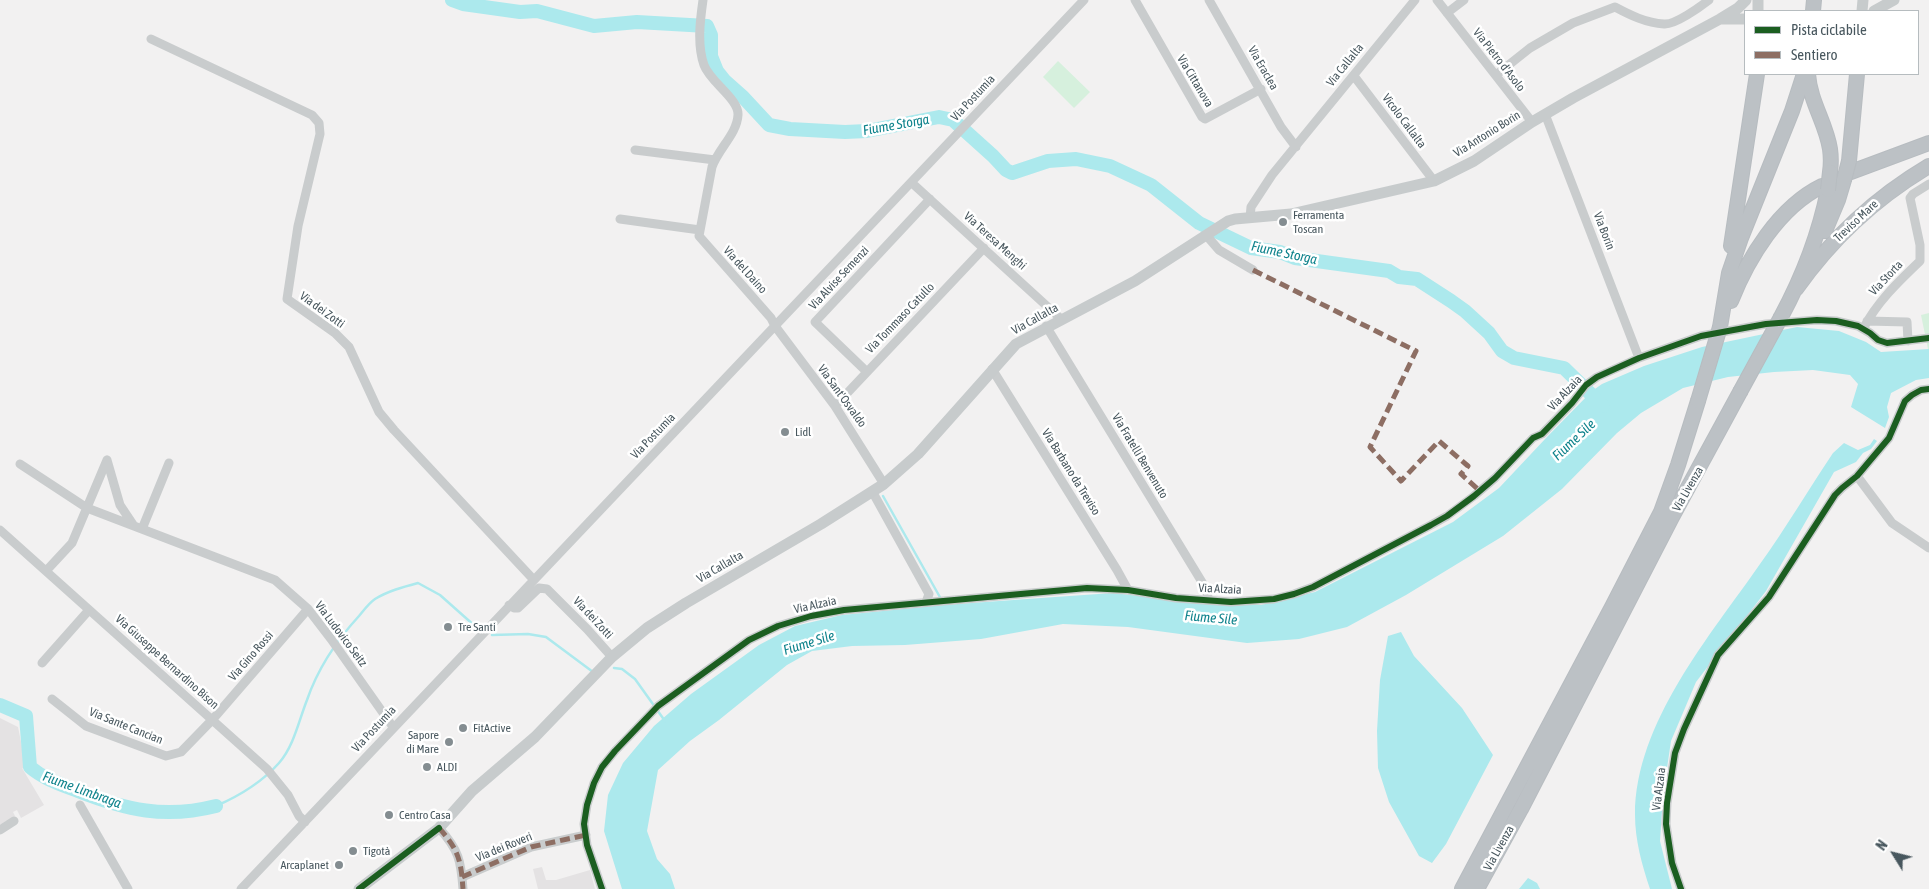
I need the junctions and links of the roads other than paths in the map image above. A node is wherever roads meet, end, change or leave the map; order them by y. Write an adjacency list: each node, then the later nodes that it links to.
1 (703, 0): 29 (street)
2 (1084, 0): 33 (street, Via Postumia)
3 (1135, 0): 23 (street, Via Cittanova)
4 (1209, 0): 23 (street, Via Eraclea)
5 (1415, 0): 22 (street, Via Callalta)
6 (1437, 0): 13 (street, Via Pietro d'Asolo)
7 (1464, 0): 13 (street)
8 (1708, 0): 11 (street)
9 (1746, 0): 14 (main road, Via Antonio Borin)
10 (1894, 0): 12 (main road)
11 (1612, 4): 17 (street)
12 (1875, 10)
13 (1447, 13): 17 (street, Via Pietro d'Asolo)
14 (1720, 19): 15 (main road, Via Antonio Borin); 24 (main road, Via Antonio Borin)
15 (1744, 19)
16 (151, 39): 68 (street, Via dei Zotti)
17 (1496, 75): 25 (street, Via Pietro d'Asolo)
18 (1756, 75): 43 (highway)
19 (1804, 75): 43 (highway, Via Livenza)
20 (1808, 75): 35 (highway, Via Livenza, bridge)
21 (1857, 75): 31 (highway)
22 (1354, 76): 27 (street, Via Callalta); 32 (street, Vicolo Callalta)
23 (1261, 89): 27 (street, Via Eraclea)
24 (1545, 114): 25 (main road, Via Antonio Borin); 53 (street, Via Borin)
25 (1532, 122): 32 (main road, Via Antonio Borin)
26 (1929, 144): 31 (highway)
27 (1296, 147): 37 (street, Via Callalta)
28 (635, 150): 29 (street)
29 (714, 160): 40 (street)
30 (1929, 166): 44 (highway, Treviso Mare)
31 (1848, 171): 44 (highway)
32 (1434, 181): 37 (main road, Via Antonio Borin)
33 (912, 183): 36 (street, Via Teresa Menghi); 48 (street, Via Postumia)
34 (1929, 184): 47 (street, Via Storta)
35 (1825, 188): 45 (highway, Via Livenza); 50 (highway)
36 (930, 198): 41 (street, Via Teresa Menghi); 55 (street, Via Alvise Semenzi)
37 (1250, 218): 39 (main road, Via Callalta)
38 (620, 219): 40 (street)
39 (1206, 234): 42 (street); 46 (main road, Via Callalta)
40 (702, 238): 48 (street, Via del Daino)
41 (984, 248): 46 (street, Via Teresa Menghi); 55 (street, Via Tommaso Catullo)
42 (1253, 270)
43 (1729, 273): 50 (highway, Via Livenza)
44 (1806, 275): 45 (highway, Treviso Mare)
45 (1796, 289): 93 (highway, Via Livenza, bridge)
46 (1061, 319): 49 (main road, Via Callalta)
47 (1865, 325): 52 (street, Via Alzaia); 52 (street); 53 (street, Via Alzaia)
48 (775, 326): 57 (street, Via Sant'Osvaldo); 68 (street, Via Postumia)
49 (1046, 326): 54 (main road, Via Callalta); 70 (street, Via Fratelli Benvenuto)
50 (1720, 327): 92 (highway, Via Livenza, bridge)
51 (1929, 338): 52 (street, Via Alzaia)
52 (1908, 341)
53 (1639, 358): 70 (street, Via Alzaia)
54 (992, 369): 61 (main road, Via Callalta); 69 (street, Via Barbano da Treviso)
55 (866, 371): 57 (street, Via Tommaso Catullo)
56 (1929, 389): 60 (street, Via Alzaia)
57 (835, 406): 61 (street, Via Sant'Osvaldo)
58 (169, 463): 64 (street)
59 (20, 464): 63 (street, Via Ludovico Seitz)
60 (1857, 476): 66 (street); 94 (street, Via Alzaia)
61 (884, 484): 62 (main road, Via Callalta)
62 (872, 491): 71 (street); 75 (main road, Via Callalta)
63 (87, 508): 64 (street, Via Ludovico Seitz); 64 (street); 67 (street)
64 (138, 528): 73 (street, Via Ludovico Seitz)
65 (0, 530): 67 (street, Via Giuseppe Bernardino Bison)
66 (1929, 548)
67 (46, 572): 74 (street, Via Giuseppe Bernardino Bison)
68 (533, 579): 72 (street, Via Postumia)
69 (1128, 590): 70 (street, Via Alzaia); 71 (street, Via Alzaia)
70 (1209, 600)
71 (926, 602): 85 (street, Via Alzaia)
72 (509, 604): 75 (street, Via dei Zotti); 79 (street, Via Postumia)
73 (308, 609): 78 (street, Via Gino Rossi); 79 (street, Via Ludovico Seitz)
74 (89, 610): 76 (street); 78 (street, Via Giuseppe Bernardino Bison)
75 (612, 656): 83 (main road, Via Callalta)
76 (42, 663)
77 (52, 699): 78 (street, Via Sante Cancian)
78 (213, 720): 82 (street, Via Giuseppe Bernardino Bison)
79 (393, 727): 82 (street, Via Postumia)
80 (80, 805): 87 (street)
81 (14, 821): 84 (street)
82 (305, 822): 88 (street, Via Postumia)
83 (439, 828): 86 (street); 89 (main road, Via Callalta)
84 (0, 830)
85 (586, 836): 86 (street, Via dei Roveri); 91 (street, Via Alzaia)
86 (462, 877): 90 (street)
87 (128, 889)
88 (241, 889)
89 (359, 889)
90 (463, 889)
91 (602, 889)
92 (1462, 889)
93 (1477, 889)
94 (1681, 889)

